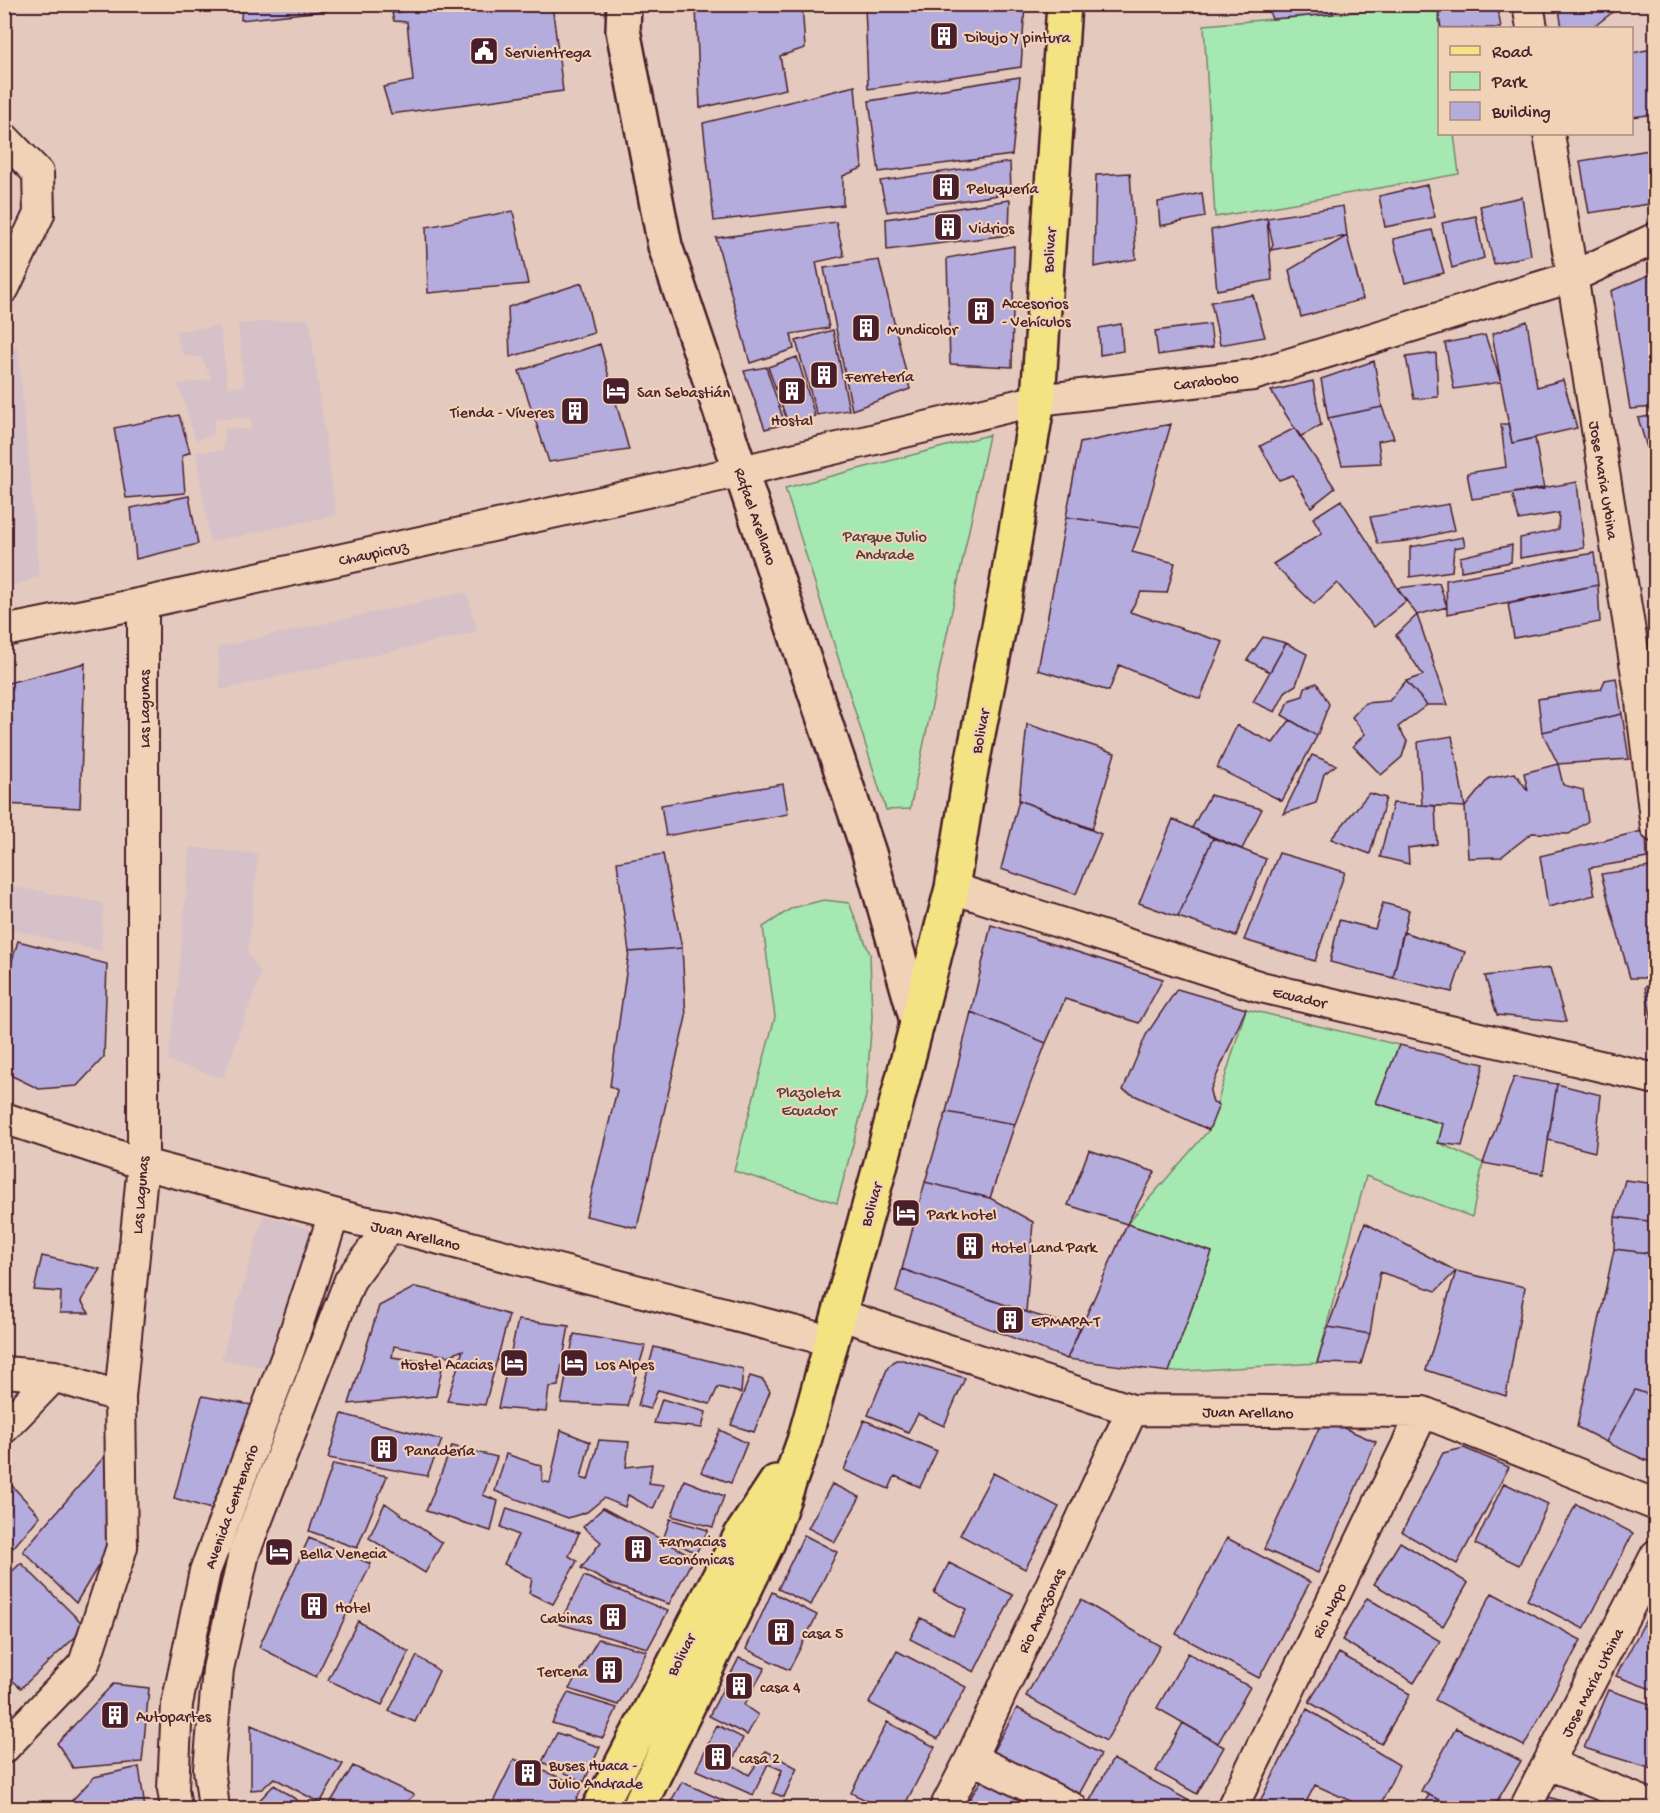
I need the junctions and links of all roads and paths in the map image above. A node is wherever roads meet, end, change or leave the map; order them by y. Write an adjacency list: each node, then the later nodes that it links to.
1 (624, 4): 11 (main road, Rafael Arellano)
2 (1064, 4): 10 (main road, Bolivar)
3 (1528, 4): 4 (street)
4 (1532, 27)
5 (1549, 135): 8 (street, Jose Maria Urbina)
6 (4, 138): 9 (street)
7 (1656, 238): 8 (street, Carabobo)
8 (1572, 277): 10 (street, Carabobo); 14 (street, Jose Maria Urbina)
9 (4, 288)
10 (1038, 400): 11 (street, Carabobo); 16 (main road, Bolivar)
11 (742, 471): 12 (street, Chaupicruz); 17 (main road, Rafael Arellano)
12 (143, 603): 13 (street, Chaupicruz); 20 (street, Las Lagunas)
13 (4, 631)
14 (1648, 692): 15 (street, Jose Maria Urbina)
15 (1656, 828)
16 (952, 888): 17 (main road, Bolivar); 18 (street, Ecuador)
17 (918, 1021): 23 (main road, Bolivar)
18 (1656, 1079)
19 (4, 1118): 20 (street, Juan Arellano)
20 (143, 1164): 21 (street, Juan Arellano); 26 (street, Las Lagunas)
21 (334, 1214): 22 (street, Juan Arellano); 37 (street, Avenida Centenario)
22 (390, 1226): 23 (street, Juan Arellano); 38 (street, Avenida Centenario)
23 (835, 1327): 27 (street, Juan Arellano); 30 (main road, Bolivar)
24 (4, 1372): 25 (street)
25 (54, 1376): 26 (street); 29 (street)
26 (120, 1397): 33 (street, Las Lagunas)
27 (1132, 1410): 28 (street, Juan Arellano); 34 (street, Rio Amazonas)
28 (1423, 1412): 31 (street, Juan Arellano); 43 (street, Rio Napo)
29 (4, 1428)
30 (804, 1441): 39 (main road, Bolivar); 40 (main road, Bolivar)
31 (1656, 1505)
32 (1656, 1555): 35 (street, Jose Maria Urbina)
33 (4, 1748)
34 (971, 1758): 41 (street, Rio Amazonas); 42 (street)
35 (1549, 1764): 36 (street); 44 (street, Jose Maria Urbina)
36 (1656, 1807)
37 (176, 1809)
38 (214, 1809)
39 (599, 1809)
40 (638, 1809)
41 (945, 1809)
42 (1072, 1809)
43 (1232, 1809)
44 (1525, 1809)

